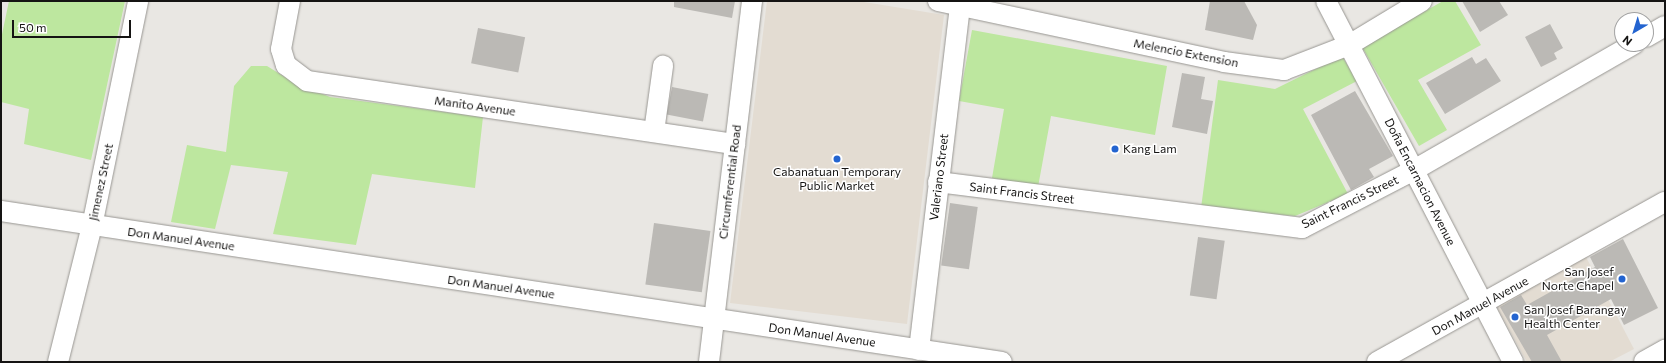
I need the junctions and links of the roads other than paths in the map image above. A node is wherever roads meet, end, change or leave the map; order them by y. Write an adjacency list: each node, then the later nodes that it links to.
1 (138, 1): 19 (street, Jimenez Street)
2 (290, 1): 13 (street, Manito Avenue)
3 (752, 1): 14 (street, Circumferential Road)
4 (938, 1): 7 (street, Melencio Extension)
5 (1326, 1): 10 (street, Doña Encarnacion Avenue)
6 (1422, 1): 10 (street, Melencio Extension)
7 (960, 5): 10 (street, Melencio Extension); 16 (street, Valeriano Street)
8 (1665, 26): 9 (street)
9 (1654, 32)
10 (1349, 45): 15 (street, Doña Encarnacion Avenue)
11 (1620, 52): 15 (street, Saint Francis Street)
12 (663, 66): 13 (street)
13 (654, 132): 14 (street, Manito Avenue)
14 (734, 144): 21 (street, Circumferential Road)
15 (1414, 170): 16 (street, Saint Francis Street); 20 (street, Doña Encarnacion Avenue)
16 (938, 182): 22 (street, Valeriano Street)
17 (1665, 202): 20 (street, Don Manuel Avenue)
18 (1, 211): 19 (street, Don Manuel Avenue)
19 (92, 226): 21 (street, Don Manuel Avenue); 24 (street, Jimenez Street)
20 (1484, 304): 27 (street, Don Manuel Avenue); 28 (street, Doña Encarnacion Avenue)
21 (714, 319): 22 (street, Don Manuel Avenue); 25 (street, Circumferential Road)
22 (919, 350): 26 (street, Don Manuel Avenue)
23 (1665, 351): 29 (main road)
24 (58, 362)
25 (708, 362)
26 (1002, 362)
27 (1378, 362)
28 (1513, 362)
29 (1645, 362)

